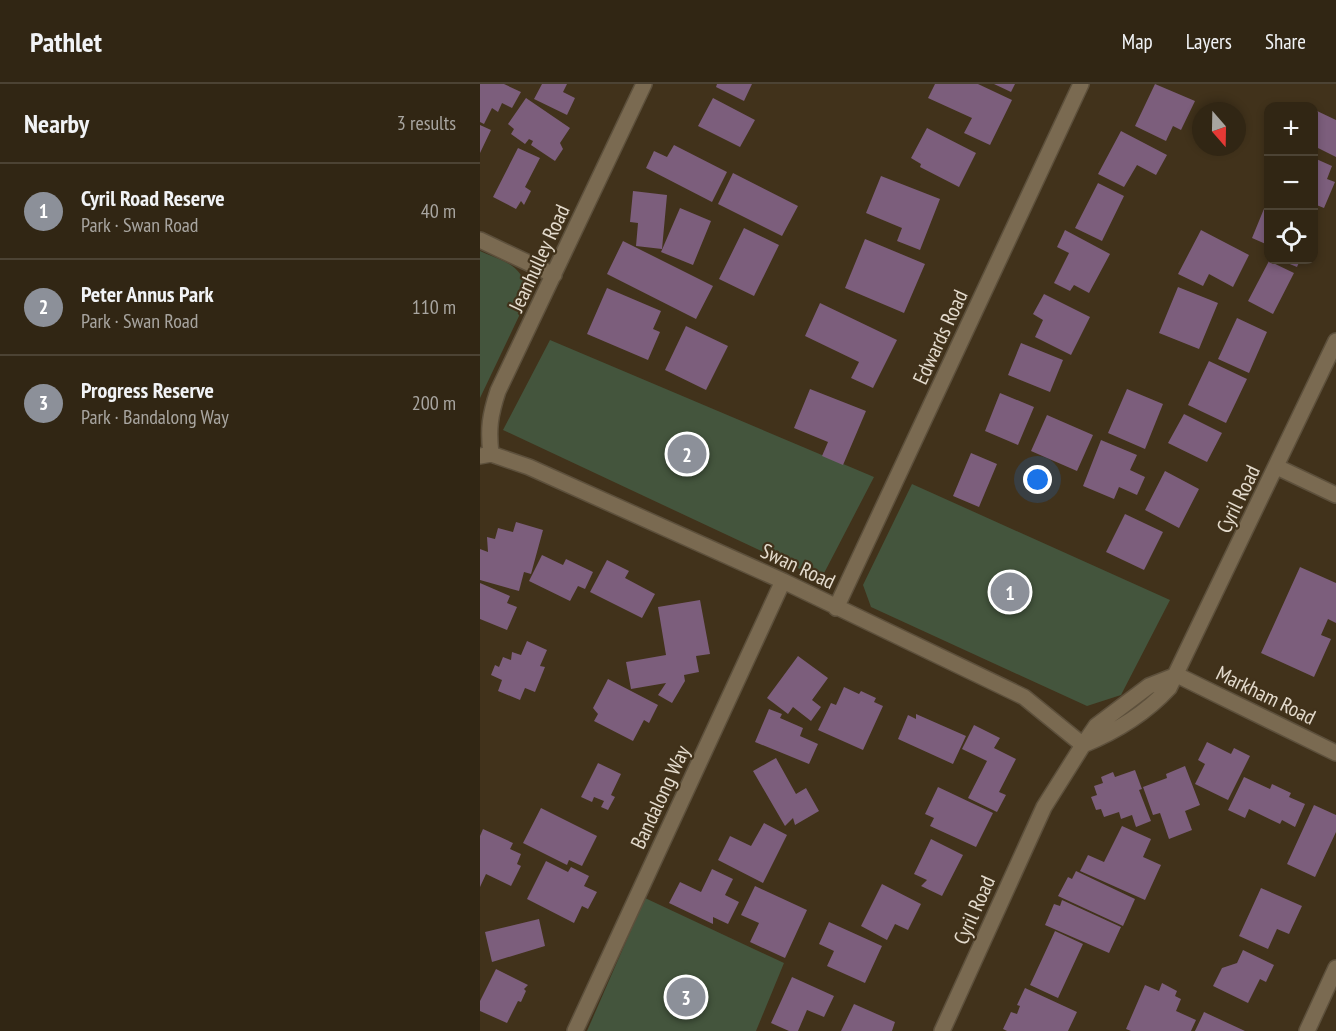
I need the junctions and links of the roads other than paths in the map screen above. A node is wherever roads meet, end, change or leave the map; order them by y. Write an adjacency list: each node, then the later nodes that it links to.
1 (644, 84): 4 (street, Jeanhulley Road)
2 (1082, 84): 10 (street, Edwards Road)
3 (480, 240): 4 (street)
4 (554, 275): 6 (street, Jeanhulley Road)
5 (1336, 340): 7 (street, Cyril Road)
6 (486, 455): 9 (street, Swan Road)
7 (1277, 467): 8 (street); 11 (street, Cyril Road)
8 (1336, 495)
9 (783, 581): 10 (street, Swan Road); 15 (street, Bandalong Way)
10 (836, 608): 12 (street, Swan Road)
11 (1177, 675): 12 (street, Cyril Road); 13 (street, Markham Road)
12 (1083, 745): 16 (street, Cyril Road)
13 (1336, 753)
14 (1336, 968): 17 (street)
15 (575, 1031)
16 (942, 1031)
17 (1307, 1031)

